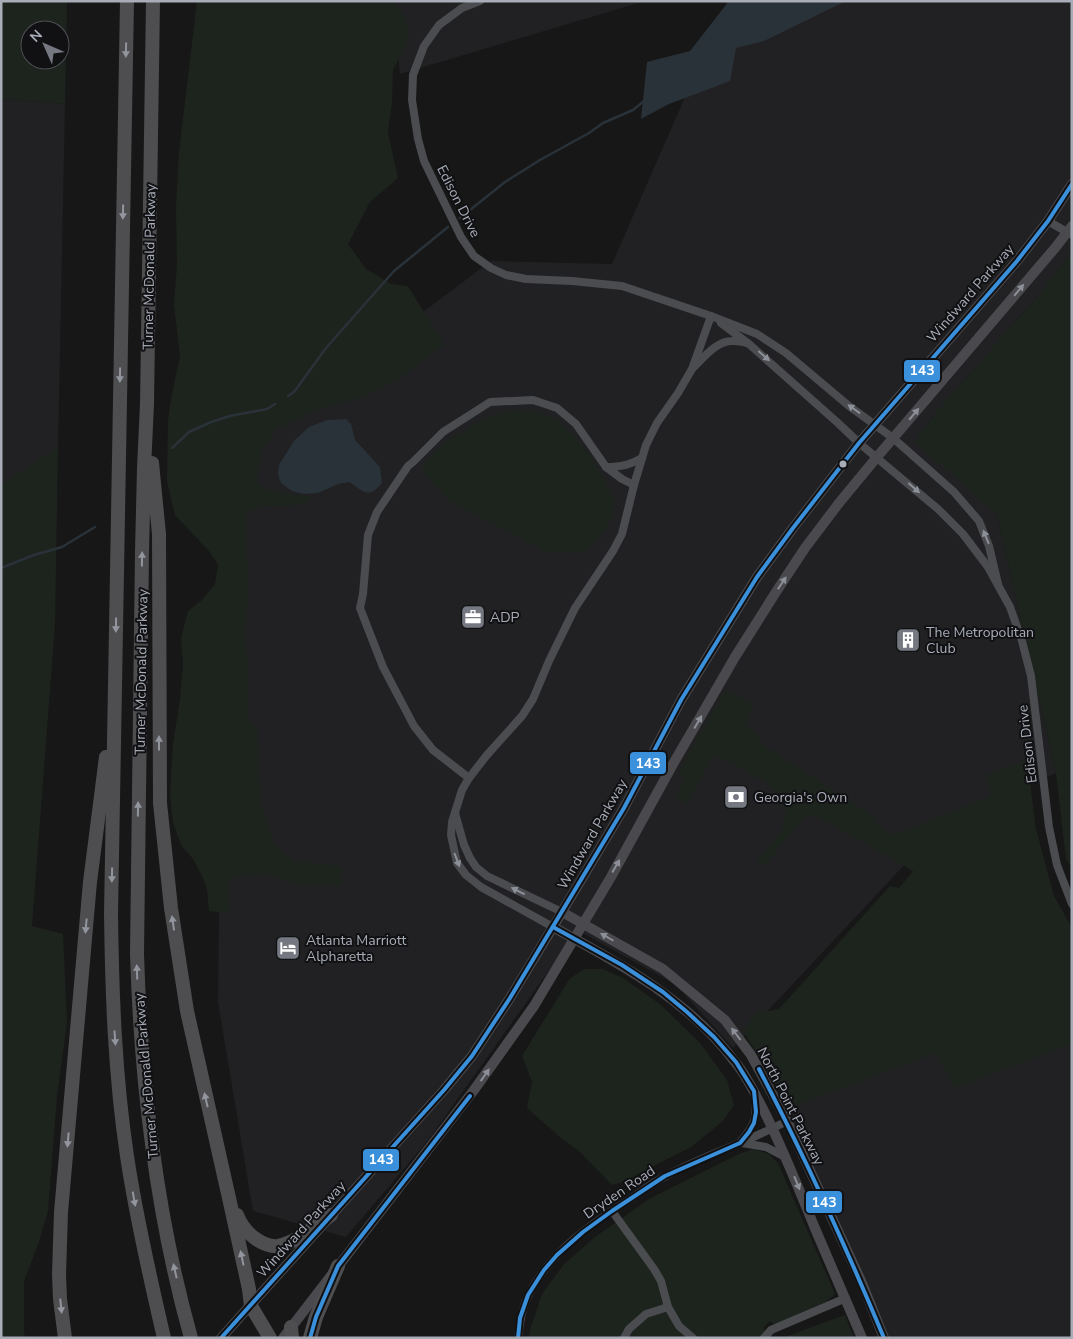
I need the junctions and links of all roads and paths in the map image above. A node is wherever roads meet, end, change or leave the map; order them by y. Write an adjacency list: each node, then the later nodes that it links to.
1 (127, 1): 19 (highway, Turner McDonald Parkway, one-way to 19)
2 (153, 1): 10 (highway, Turner McDonald Parkway)
3 (480, 1): 7 (street, Edison Drive)
4 (1072, 184): 5 (main road, Windward Parkway)
5 (1048, 221): 6 (street); 11 (main road, Windward Parkway)
6 (1070, 231): 12 (main road, one-way to 6)
7 (711, 316): 8 (street, Edison Drive); 9 (street); 11 (street, Edison Drive, one-way to 7)
8 (749, 344): 9 (street); 13 (street, Edison Drive, one-way to 13)
9 (692, 369): 15 (street)
10 (147, 404): 32 (highway, one-way to 10); 42 (highway, Turner McDonald Parkway, one-way to 10)
11 (875, 424): 12 (street, Edison Drive); 13 (main road, Windward Parkway)
12 (893, 438): 14 (main road); 18 (street, Edison Drive, one-way to 12)
13 (859, 443): 14 (street, Edison Drive); 23 (main road, Windward Parkway)
14 (877, 457): 18 (street, Edison Drive, one-way to 18); 24 (main road, one-way to 14)
15 (642, 458): 16 (street); 17 (street)
16 (606, 467): 17 (street); 20 (street)
17 (634, 484): 20 (street)
18 (998, 584): 22 (street, Edison Drive)
19 (115, 686): 40 (highway, one-way to 40); 41 (highway, Turner McDonald Parkway, one-way to 41)
20 (469, 778): 21 (street)
21 (455, 813): 23 (street, one-way to 21); 25 (street, one-way to 25)
22 (1072, 904)
23 (562, 912): 24 (main road, North Point Parkway); 25 (main road, Windward Parkway)
24 (583, 923): 26 (main road); 28 (main road, North Point Parkway, one-way to 24)
25 (553, 927): 26 (main road, North Point Parkway); 34 (main road, Windward Parkway)
26 (574, 938): 27 (main road, North Point Parkway); 35 (main road, one-way to 26)
27 (754, 1091): 29 (main road, North Point Parkway); 30 (street)
28 (787, 1121): 29 (street, Dryden Road); 51 (main road, North Point Parkway)
29 (773, 1129): 30 (street, Dryden Road); 31 (main road, North Point Parkway)
30 (740, 1143): 31 (street); 33 (street, Dryden Road)
31 (786, 1157): 36 (main road, North Point Parkway, one-way to 36)
32 (229, 1198): 34 (highway); 37 (highway, one-way to 32)
33 (612, 1210): 38 (street); 46 (street, Dryden Road)
34 (331, 1215): 37 (main road, Windward Parkway)
35 (338, 1266): 39 (main road); 45 (highway)
36 (846, 1298): 49 (street); 50 (main road, North Point Parkway)
37 (251, 1306): 43 (main road, Windward Parkway); 44 (highway)
38 (668, 1307): 47 (street); 48 (street)
39 (288, 1334)
40 (65, 1338)
41 (164, 1338)
42 (191, 1338)
43 (221, 1338)
44 (270, 1338)
45 (310, 1338)
46 (518, 1338)
47 (624, 1338)
48 (693, 1338)
49 (764, 1338)
50 (862, 1338)
51 (884, 1338)

